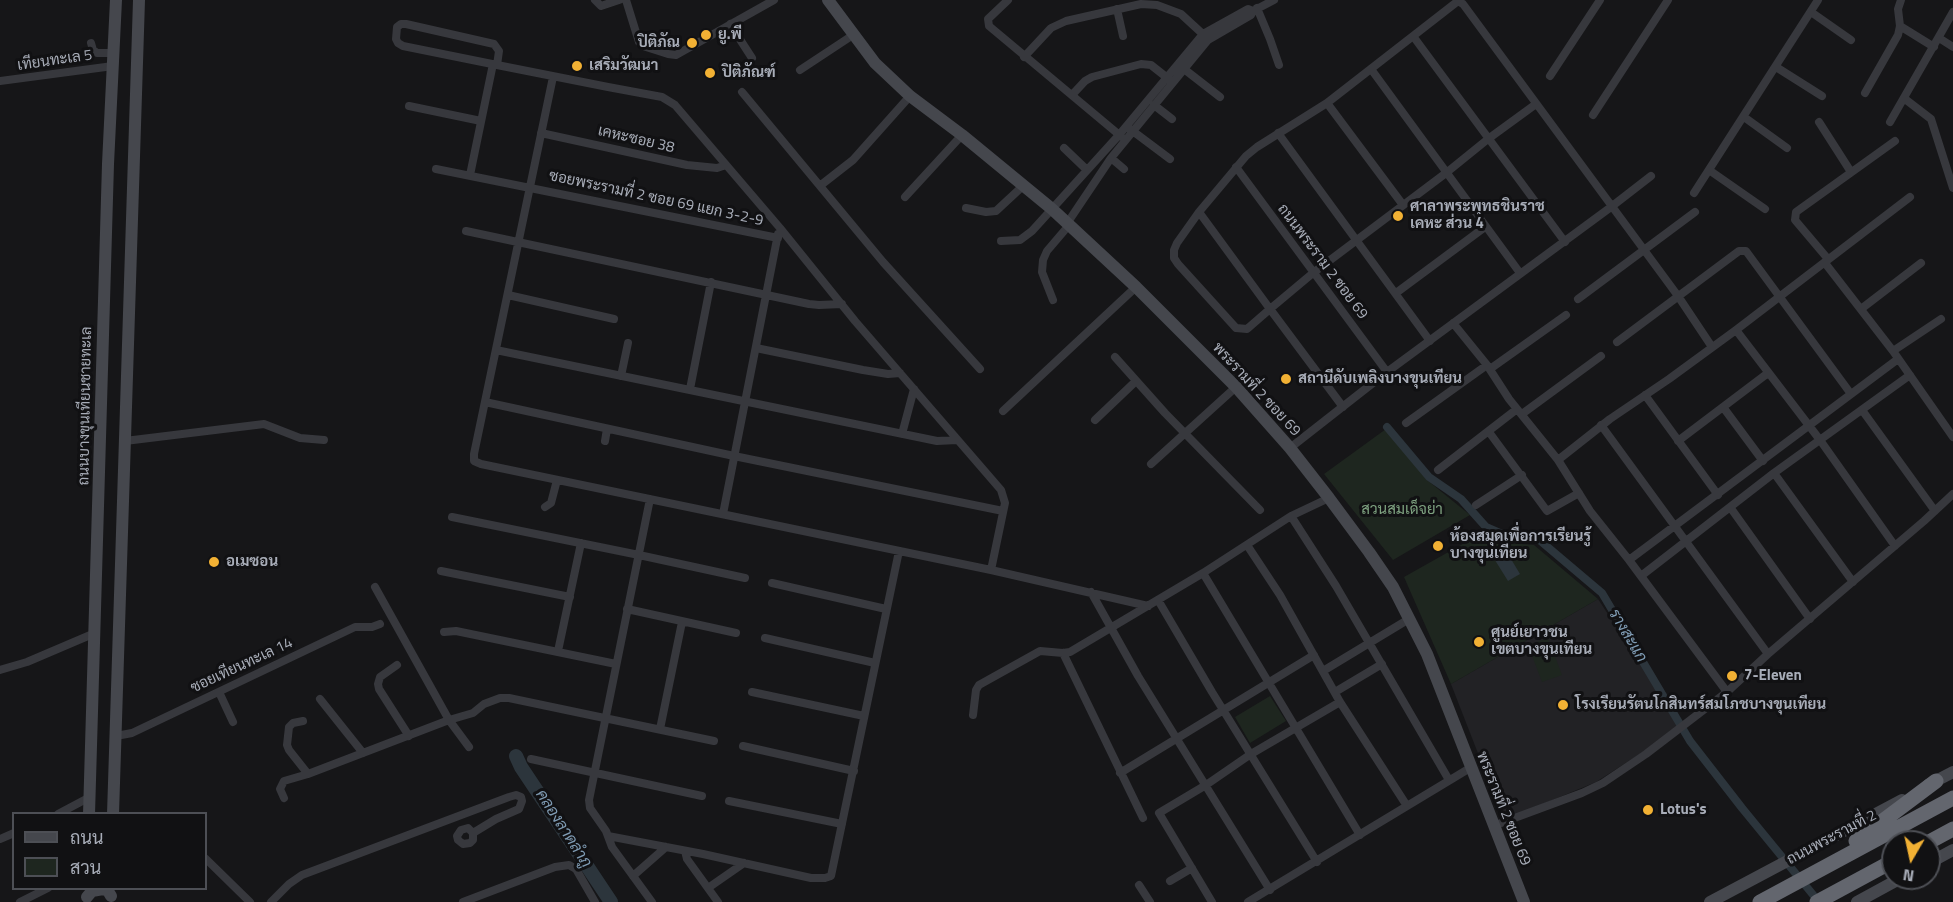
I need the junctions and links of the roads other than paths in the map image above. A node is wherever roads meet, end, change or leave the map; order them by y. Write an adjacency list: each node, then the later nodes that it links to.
1 (116, 0): 29 (main road, ถนนบางขุนเทียนชายทะเล)
2 (139, 0): 167 (main road)
3 (595, 0): 4 (street)
4 (619, 0)
5 (626, 0): 19 (street)
6 (774, 0): 19 (street)
7 (828, 0): 21 (main road, พระรามที่ 2 ซอย 69)
8 (1008, 0): 30 (street)
9 (1243, 0): 16 (street)
10 (1274, 0): 16 (street)
11 (1600, 0): 40 (street)
12 (1668, 0): 54 (street)
13 (1818, 0): 17 (street)
14 (1901, 0): 20 (street)
15 (1117, 9): 22 (street); 24 (street); 30 (street)
16 (1252, 11): 24 (street); 32 (street)
17 (1811, 12): 25 (street); 35 (street)
18 (1953, 12): 26 (street)
19 (730, 24): 31 (street)
20 (1900, 26): 26 (street); 44 (street)
21 (853, 35): 38 (street); 46 (main road, พระรามที่ 2 ซอย 69)
22 (1123, 36)
23 (1413, 36): 37 (street); 51 (street); 65 (street)
24 (1206, 37): 36 (street); 41 (street)
25 (1851, 40)
26 (1936, 42): 28 (street); 49 (street)
27 (91, 43): 29 (street)
28 (1953, 47)
29 (114, 53): 34 (main road, ถนนบางขุนเทียนชายทะเล)
30 (1024, 57): 45 (street)
31 (752, 58)
32 (1279, 64)
33 (495, 65): 33 (street); 39 (street); 57 (street)
34 (113, 66): 42 (street, เทียนทะเล 5); 223 (main road, ถนนบางขุนเทียนชายทะเล)
35 (1776, 67): 47 (street); 55 (street)
36 (1184, 69): 41 (street); 48 (street)
37 (1371, 69): 50 (street); 78 (street)
38 (800, 70)
39 (553, 76): 61 (street); 71 (street)
40 (1550, 76)
41 (1169, 79): 45 (street); 52 (street); 60 (street)
42 (0, 81)
43 (742, 92): 81 (street)
44 (1865, 93)
45 (1072, 95): 64 (street)
46 (910, 96): 63 (main road, พระรามที่ 2 ซอย 69); 81 (street)
47 (1822, 96)
48 (1220, 97)
49 (1905, 99): 59 (street); 84 (street)
50 (1327, 103): 62 (street); 88 (street)
51 (1536, 104): 65 (street); 89 (street)
52 (1154, 105): 56 (street); 60 (street)
53 (409, 106): 57 (street)
54 (1593, 116)
55 (1744, 117): 68 (street); 76 (street)
56 (1172, 119)
57 (481, 121): 79 (street)
58 (1819, 122): 77 (street)
59 (1890, 122)
60 (1129, 129): 64 (street); 70 (street)
61 (541, 133): 71 (street, เคหะซอย 38); 83 (street)
62 (1278, 134): 72 (street); 100 (street)
63 (962, 135): 82 (main road, พระรามที่ 2 ซอย 69); 86 (street)
64 (1122, 137): 69 (street); 75 (street)
65 (1488, 139): 78 (street); 102 (street)
66 (1895, 141): 77 (street)
67 (1064, 148): 75 (street)
68 (1787, 148)
69 (1111, 158): 74 (street); 95 (street)
70 (1170, 159)
71 (726, 165): 97 (street)
72 (1236, 167): 93 (street); 107 (street, ถนนพระราม 2 ซอย 69)
73 (436, 169): 79 (street, ซอยพระรามที่ 2 ซอย 69 แยก 3-2-9)
74 (1124, 169)
75 (1087, 170): 91 (street)
76 (1709, 170): 85 (street); 92 (street)
77 (1851, 172): 105 (street)
78 (1446, 173): 88 (street); 96 (street)
79 (470, 175): 83 (street, ซอยพระรามที่ 2 ซอย 69 แยก 3-2-9)
80 (1651, 176): 89 (street)
81 (821, 185): 136 (street)
82 (1024, 185): 90 (street); 91 (main road, พระรามที่ 2 ซอย 69)
83 (530, 186): 99 (street, ซอยพระรามที่ 2 ซอย 69 แยก 3-2-9); 103 (street)
84 (1953, 188)
85 (1694, 194)
86 (905, 197)
87 (1910, 197): 105 (street)
88 (1403, 205): 100 (street)
89 (1611, 207): 102 (street); 104 (street)
90 (966, 208)
91 (1052, 209): 95 (main road, พระรามที่ 2 ซอย 69); 101 (street)
92 (1765, 209)
93 (1199, 212): 119 (street); 119 (street)
94 (1695, 212): 104 (street)
95 (1069, 223): 110 (main road, พระรามที่ 2 ซอย 69); 117 (street)
96 (1485, 227): 108 (street); 111 (street)
97 (780, 228): 99 (street); 118 (street)
98 (466, 231): 103 (street)
99 (778, 238): 112 (street)
100 (1357, 240): 107 (street); 111 (street)
101 (1001, 241)
102 (1565, 242): 108 (street)
103 (519, 243): 109 (street); 113 (street)
104 (1645, 251): 114 (street); 116 (street)
105 (1827, 261): 115 (street); 120 (street)
106 (1921, 263): 120 (street)
107 (1313, 273): 119 (street); 137 (street, ถนนพระราม 2 ซอย 69)
108 (1520, 273): 124 (street)
109 (711, 282): 112 (street); 145 (street)
110 (1136, 287): 143 (main road, พระรามที่ 2 ซอย 69); 153 (street)
111 (1396, 293): 126 (street)
112 (767, 294): 118 (street); 130 (street)
113 (508, 295): 122 (street); 131 (street)
114 (1678, 296): 115 (street); 127 (street); 129 (street)
115 (1780, 297): 125 (street); 146 (street)
116 (1578, 299)
117 (1053, 300)
118 (842, 304): 138 (street)
119 (1270, 309): 150 (street)
120 (1861, 309): 132 (street)
121 (1566, 315): 135 (street)
122 (614, 319)
123 (1941, 319): 132 (street)
124 (1453, 323): 126 (street); 135 (street)
125 (1736, 330): 129 (street); 139 (street)
126 (1431, 341): 137 (street)
127 (1617, 342)
128 (628, 343): 141 (street)
129 (1712, 347): 147 (street)
130 (756, 348): 138 (street); 149 (street)
131 (496, 350): 141 (street); 148 (street)
132 (1896, 355): 140 (street); 146 (street)
133 (1601, 356): 154 (street)
134 (1115, 357): 142 (street)
135 (1489, 367): 154 (street); 156 (street)
136 (980, 369)
137 (1387, 372): 150 (street)
138 (900, 373): 144 (street)
139 (1768, 373): 151 (street); 158 (street)
140 (1910, 375): 152 (street); 163 (street)
141 (621, 376): 145 (street)
142 (1136, 381): 155 (street); 161 (street)
143 (1236, 387): 161 (street); 170 (main road, พระรามที่ 2 ซอย 69)
144 (914, 388): 162 (street); 165 (street)
145 (690, 389): 149 (street)
146 (1851, 394): 158 (street)
147 (1645, 395): 157 (street); 169 (street)
148 (485, 402): 159 (street); 179 (street)
149 (745, 402): 162 (street); 171 (street)
150 (1343, 407): 170 (street)
151 (1723, 407): 169 (street); 173 (street)
152 (1862, 410): 166 (street); 191 (street)
153 (1003, 411)
154 (1520, 412): 160 (street); 172 (street)
155 (1095, 420)
156 (1406, 423)
157 (1601, 425): 172 (street); 195 (street)
158 (1809, 426): 166 (street); 173 (street)
159 (607, 429): 168 (street); 171 (street)
160 (1489, 432): 175 (street); 177 (street)
161 (1185, 433): 174 (street); 189 (street)
162 (902, 434): 165 (street)
163 (1953, 437)
164 (324, 440): 167 (street)
165 (957, 440): 190 (street)
166 (1820, 440): 176 (street); 199 (street)
167 (125, 441): 253 (main road)
168 (605, 441)
169 (1678, 441): 183 (street)
170 (1290, 448): 184 (main road, พระรามที่ 2 ซอย 69)
171 (734, 456): 190 (street); 192 (street)
172 (1558, 460): 181 (street)
173 (1763, 461): 183 (street)
174 (1151, 464)
175 (1438, 470)
176 (1774, 473): 188 (street); 208 (street)
177 (1522, 476): 181 (street); 186 (street)
178 (598, 477): 180 (street)
179 (557, 480): 180 (street); 187 (street)
180 (596, 488): 185 (street)
181 (1579, 493): 202 (street)
182 (1953, 494): 191 (street)
183 (1718, 495): 195 (street)
184 (1329, 498): 193 (street); 218 (main road, พระรามที่ 2 ซอย 69)
185 (650, 499): 192 (street); 201 (street)
186 (1476, 505)
187 (545, 507)
188 (1730, 507): 196 (street); 217 (street)
189 (1260, 510)
190 (1003, 511): 203 (street)
191 (1935, 511): 199 (street)
192 (723, 514): 200 (street)
193 (1292, 516): 198 (street); 226 (street)
194 (452, 517): 197 (street)
195 (1674, 525): 196 (street); 202 (street)
196 (1686, 542): 206 (street); 229 (street)
197 (581, 543): 201 (street); 212 (street)
198 (1247, 545): 205 (street); 230 (street)
199 (1895, 546): 208 (street)
200 (898, 551): 203 (street); 216 (street)
201 (639, 555): 207 (street); 215 (street)
202 (1629, 560): 206 (street)
203 (991, 570): 211 (street)
204 (441, 571): 212 (street)
205 (1203, 573): 213 (street); 237 (street)
206 (1641, 576): 241 (street)
207 (745, 578)
208 (1853, 582): 217 (street)
209 (772, 583): 216 (street)
210 (375, 587): 248 (street)
211 (1091, 592): 214 (street); 221 (street)
212 (570, 597): 227 (street)
213 (1158, 600): 214 (street); 244 (street)
214 (1148, 606): 221 (street)
215 (627, 609): 219 (street); 232 (street)
216 (886, 609): 231 (street)
217 (1810, 619): 229 (street)
218 (1409, 620): 226 (street); 262 (main road, พระรามที่ 2 ซอย 69)
219 (682, 622): 224 (street); 252 (street)
220 (380, 624): 238 (street, ซอยเทียนทะเล 14)
221 (1110, 628): 228 (street); 255 (street)
222 (444, 632): 227 (street)
223 (95, 633): 235 (street); 272 (main road, ถนนบางขุนเทียนชายทะเล)
224 (736, 633)
225 (765, 638): 231 (street)
226 (1370, 643): 233 (street); 236 (street)
227 (558, 651): 232 (street)
228 (1063, 653): 245 (street); 266 (street)
229 (1768, 654): 241 (street)
230 (1314, 655): 236 (street); 237 (street)
231 (875, 663): 246 (street)
232 (616, 664): 247 (street)
233 (1382, 664): 240 (street); 268 (street)
234 (397, 665): 254 (street)
235 (0, 670)
236 (1323, 671): 240 (street)
237 (1268, 684): 244 (street); 251 (street)
238 (219, 692): 250 (street); 253 (street, ซอยเทียนทะเล 14)
239 (752, 692): 246 (street)
240 (1335, 692): 243 (street)
241 (1727, 692): 282 (street)
242 (320, 699): 259 (street)
243 (1340, 702): 251 (street); 276 (street)
244 (1223, 711): 255 (street); 260 (street)
245 (973, 715)
246 (864, 716): 263 (street)
247 (605, 718): 248 (street); 252 (street); 265 (street)
248 (449, 720): 254 (street); 257 (street)
249 (303, 721): 267 (street)
250 (233, 722)
251 (1295, 728): 260 (street); 284 (street)
252 (660, 729): 256 (street)
253 (116, 736): 279 (main road)
254 (409, 736): 259 (street)
255 (1176, 738): 266 (street); 270 (street)
256 (714, 741)
257 (470, 747)
258 (743, 747): 263 (street)
259 (363, 753): 267 (street)
260 (1251, 754): 270 (street); 289 (street)
261 (531, 759): 265 (street)
262 (1470, 768): 268 (street); 282 (main road, พระรามที่ 2 ซอย 69)
263 (854, 771): 281 (street)
264 (1953, 772): 269 (main road, ถนนพระรามที่ 2)
265 (593, 773): 271 (street); 285 (street)
266 (1120, 773): 280 (street)
267 (308, 774): 273 (street)
268 (1449, 780): 276 (street)
269 (1936, 781): 293 (highway); 312 (main road, ถนนพระรามที่ 2)
270 (1206, 785): 291 (street); 300 (street)
271 (702, 796)
272 (90, 797): 277 (street); 278 (main road, ถนนบางขุนเทียนชายทะเล)
273 (284, 798)
274 (1953, 798): 293 (highway, ถนนพระรามที่ 2)
275 (729, 801): 281 (street)
276 (1407, 806): 284 (street)
277 (60, 812)
278 (90, 812)
279 (113, 812)
280 (1143, 818)
281 (842, 824): 290 (street)
282 (1493, 826): 311 (main road, พระรามที่ 2 ซอย 69)
283 (473, 833): 303 (street)
284 (1360, 835): 289 (street)
285 (608, 836): 286 (street); 294 (street)
286 (666, 847): 287 (street); 294 (street)
287 (685, 851): 290 (street); 297 (street)
288 (207, 860): 302 (street)
289 (1317, 862): 300 (street)
290 (744, 863): 297 (street)
291 (1192, 868): 295 (street); 309 (street)
292 (1881, 868): 314 (highway)
293 (1815, 871): 313 (highway, ถนนพระรามที่ 2)
294 (633, 876): 306 (street)
295 (1170, 881)
296 (1139, 885): 308 (street)
297 (708, 888): 307 (street)
298 (1881, 889): 315 (main road)
299 (44, 890): 301 (street)
300 (1270, 890): 310 (street)
301 (20, 902)
302 (250, 902)
303 (271, 902)
304 (463, 902): 305 (street)
305 (595, 902)
306 (652, 902)
307 (718, 902)
308 (1150, 902)
309 (1212, 902)
310 (1248, 902)
311 (1524, 902)
312 (1710, 902)
313 (1760, 902)
314 (1817, 902)
315 (1857, 902)

